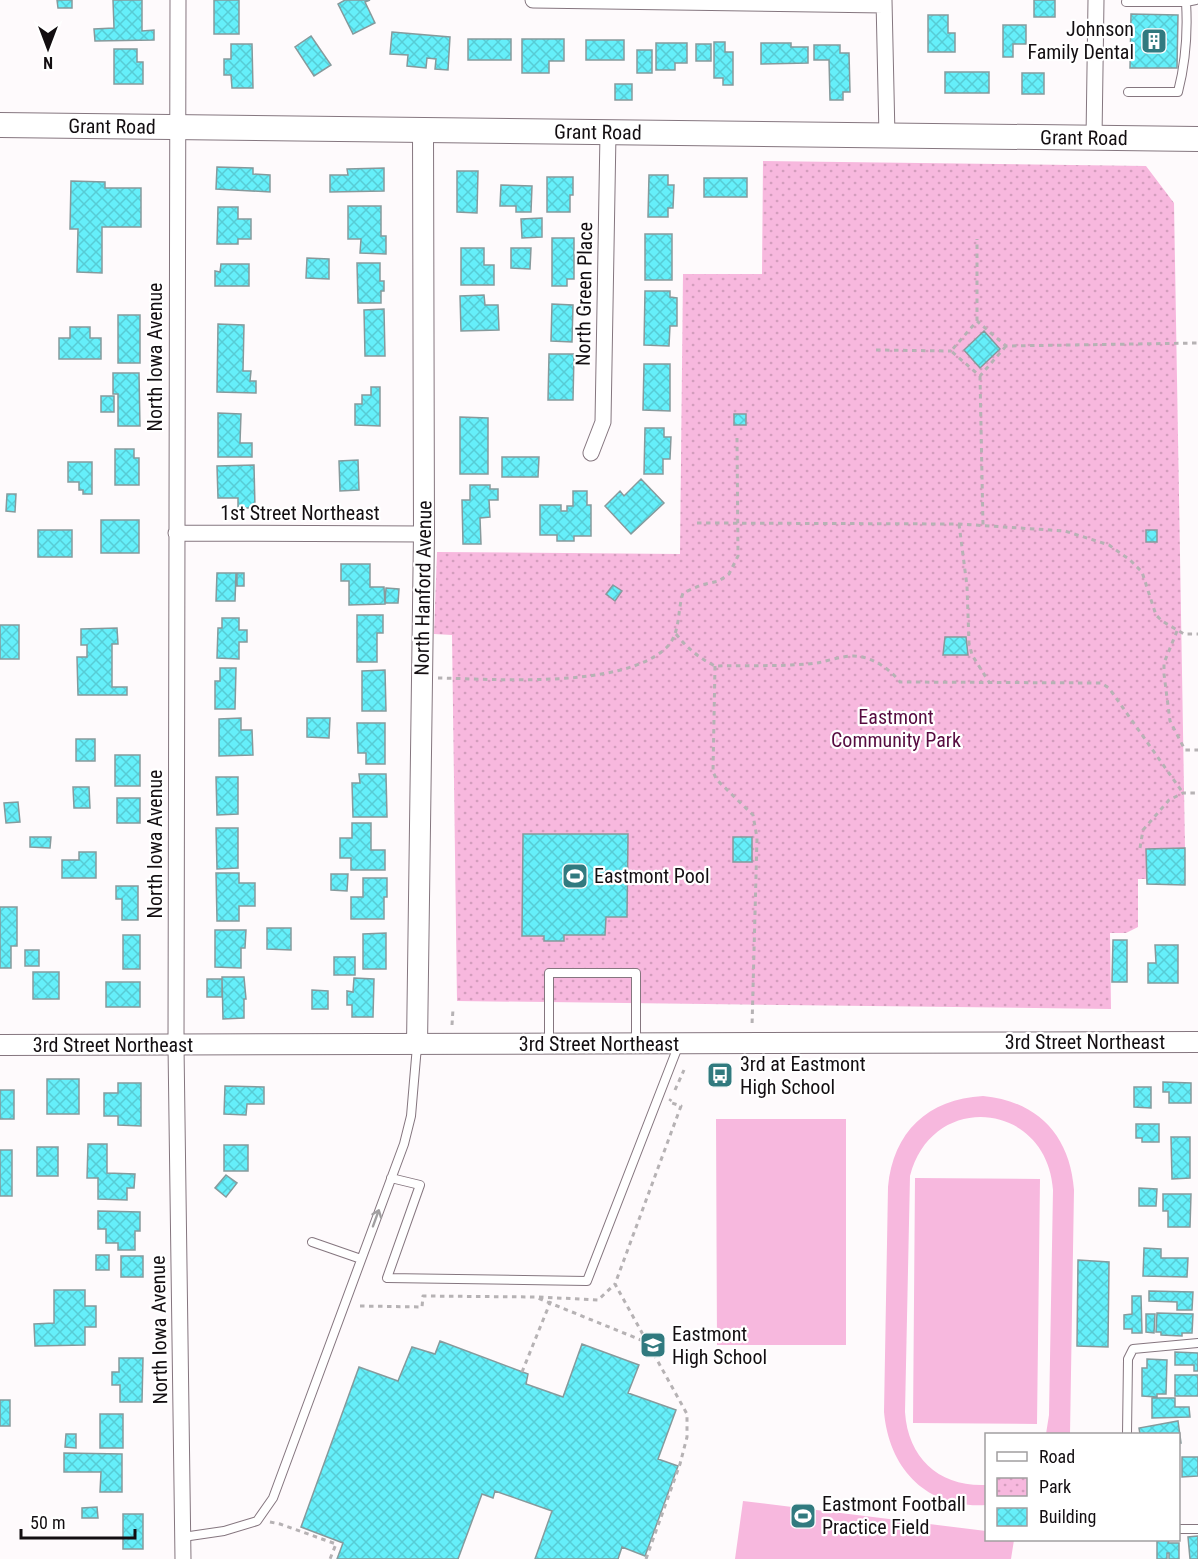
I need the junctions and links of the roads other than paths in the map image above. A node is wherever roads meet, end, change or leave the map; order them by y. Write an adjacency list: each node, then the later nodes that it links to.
1 (178, 0): 10 (street, North Iowa Avenue)
2 (533, 0): 7 (street)
3 (1096, 0): 14 (street)
4 (1196, 0): 6 (lane)
5 (1126, 2): 6 (lane)
6 (1186, 2): 8 (lane)
7 (884, 3): 13 (street)
8 (1128, 92)
9 (0, 126): 10 (main road, Grant Road)
10 (177, 128): 11 (main road, Grant Road); 17 (street, North Iowa Avenue)
11 (423, 130): 12 (main road, Grant Road); 18 (street, North Hanford Avenue)
12 (608, 133): 13 (main road, Grant Road); 16 (street, North Green Place)
13 (887, 136): 14 (main road, Grant Road)
14 (1095, 138): 15 (main road, Grant Road)
15 (1198, 139)
16 (591, 453)
17 (176, 533): 18 (street, 1st Street Northeast); 25 (street, North Iowa Avenue)
18 (424, 534): 23 (street, North Hanford Avenue)
19 (1198, 1042): 21 (street, 3rd Street Northeast)
20 (636, 1044): 21 (street, 3rd Street Northeast); 24 (street, 3rd Street Northeast); 24 (lane)
21 (680, 1044): 26 (lane)
22 (0, 1045): 25 (street, 3rd Street Northeast)
23 (417, 1045): 24 (street, 3rd Street Northeast); 25 (street, 3rd Street Northeast); 26 (lane)
24 (549, 1045)
25 (176, 1046): 33 (street, North Iowa Avenue)
26 (391, 1178): 28 (lane, one-way to 26)
27 (312, 1242): 28 (lane)
28 (361, 1259): 33 (lane)
29 (1198, 1343): 30 (lane)
30 (1127, 1433)
31 (1180, 1529): 32 (lane)
32 (1198, 1529)
33 (183, 1537): 34 (street, North Iowa Avenue)
34 (183, 1559)

